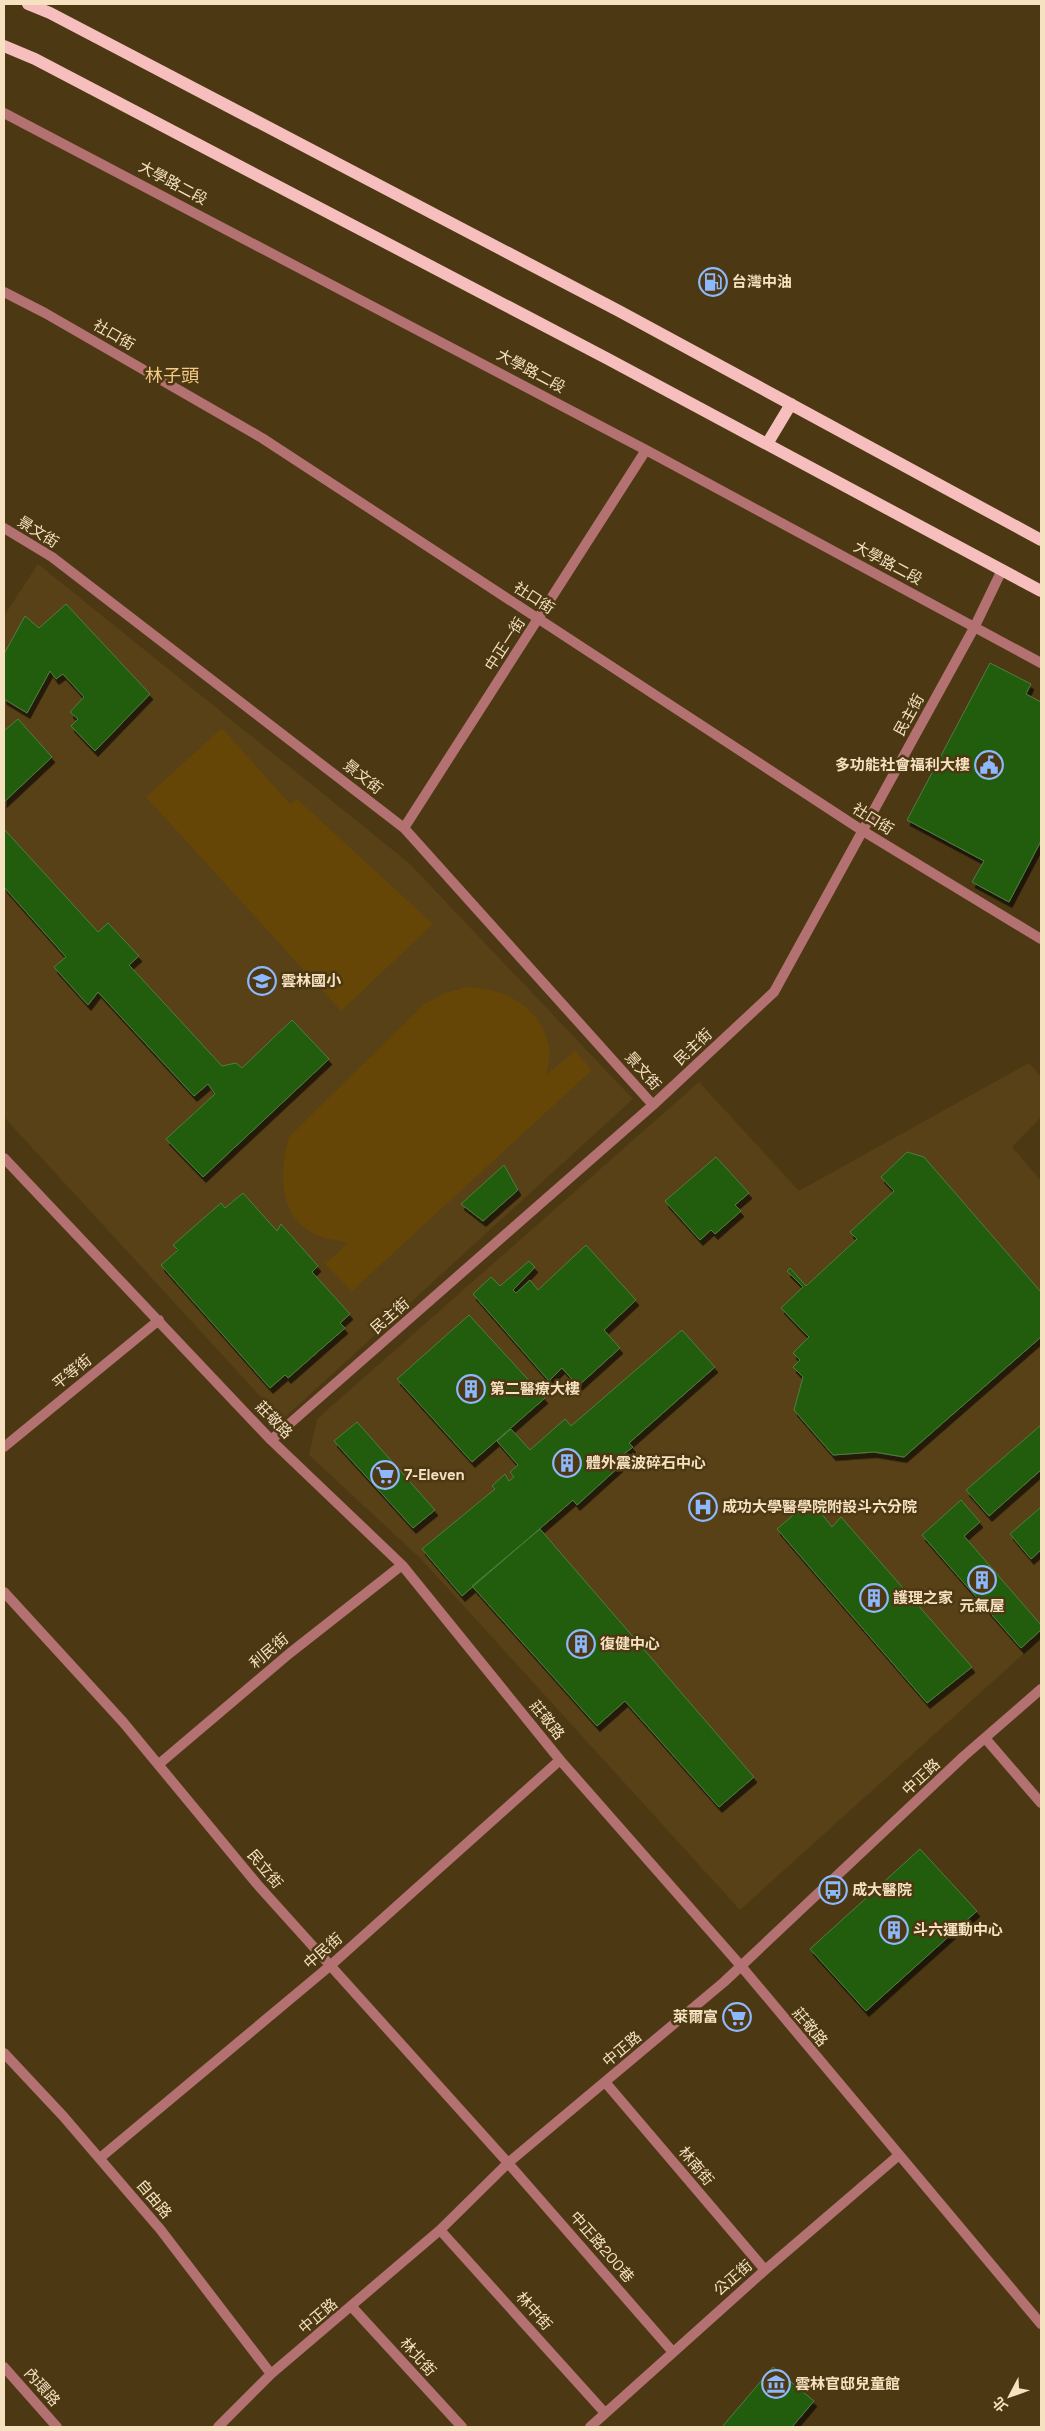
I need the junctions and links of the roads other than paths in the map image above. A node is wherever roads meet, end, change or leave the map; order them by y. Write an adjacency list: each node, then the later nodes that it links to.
1 (28, 4): 5 (main road)
2 (4, 46): 6 (main road)
3 (4, 113): 7 (street, 大學路二段)
4 (4, 292): 12 (street, 社口街)
5 (791, 404): 6 (main road); 9 (main road)
6 (767, 444): 10 (main road)
7 (646, 450): 12 (street, 中正一街); 13 (street, 大學路二段)
8 (4, 528): 15 (street, 景文街)
9 (1041, 540)
10 (1002, 570): 11 (main road); 13 (street, 民主街)
11 (1041, 591)
12 (539, 619): 15 (street, 中正一街); 16 (street, 社口街)
13 (974, 628): 14 (street, 大學路二段); 16 (street, 民主街)
14 (1041, 663)
15 (404, 828): 18 (street, 景文街)
16 (863, 831): 17 (street, 社口街); 18 (street, 民主街)
17 (1041, 939)
18 (653, 1105): 21 (street, 民主街)
19 (4, 1158): 20 (street, 莊敬路)
20 (159, 1320): 21 (street, 莊敬路); 22 (street, 平等街)
21 (271, 1440): 23 (street, 莊敬路)
22 (4, 1447)
23 (402, 1565): 27 (street, 莊敬路); 28 (street, 利民街)
24 (4, 1592): 28 (street, 民立街)
25 (1041, 1689): 26 (street, 中正路)
26 (985, 1738): 29 (street); 31 (street, 中正路)
27 (560, 1760): 30 (street, 中民街); 31 (street, 莊敬路)
28 (159, 1764): 30 (street, 民立街)
29 (1041, 1803)
30 (330, 1965): 35 (street, 中民街); 36 (street, 民立街)
31 (741, 1966): 33 (street, 中正路); 34 (street, 莊敬路)
32 (4, 2052): 35 (street, 自由路)
33 (605, 2082): 36 (street, 中正路); 38 (street, 林南街)
34 (899, 2155): 38 (street, 公正街); 40 (street, 莊敬路)
35 (100, 2158): 43 (street, 自由路)
36 (508, 2163): 37 (street, 中正路); 41 (street, 中正路200巷)
37 (440, 2230): 39 (street, 中正路); 44 (street, 林中街)
38 (765, 2270): 41 (street, 公正街)
39 (352, 2307): 43 (street, 中正路); 47 (street, 林北街)
40 (1041, 2324)
41 (672, 2351): 44 (street, 公正街)
42 (4, 2366): 45 (street, 內環路)
43 (271, 2374): 46 (street, 中正路)
44 (605, 2413): 48 (street, 公正街)
45 (57, 2427)
46 (218, 2427)
47 (462, 2427)
48 (590, 2427)

